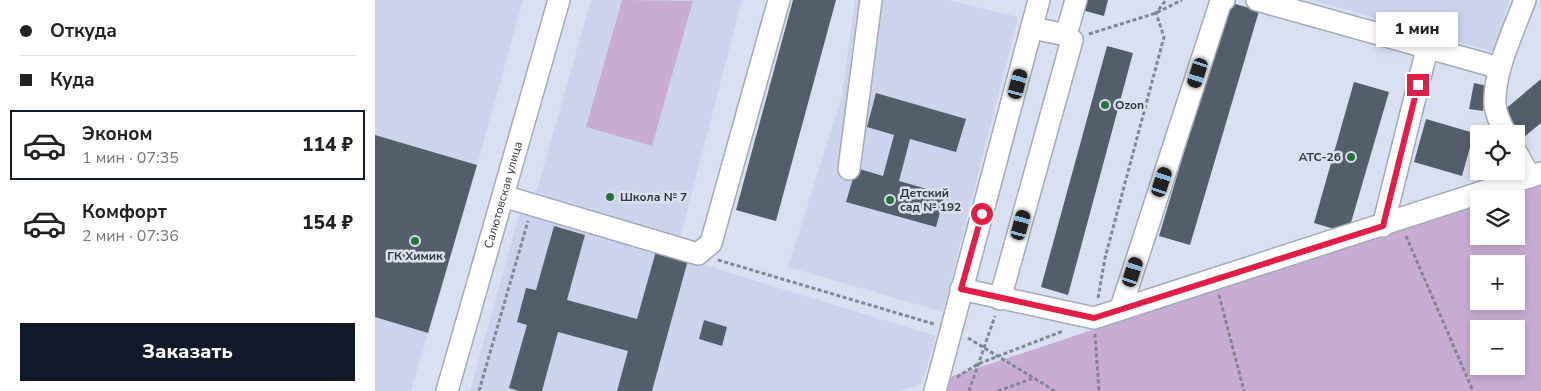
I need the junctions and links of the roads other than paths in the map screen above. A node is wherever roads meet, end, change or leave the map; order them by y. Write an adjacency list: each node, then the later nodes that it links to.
1 (559, 0): 17 (street, Салютовская улица)
2 (779, 0): 17 (street)
3 (871, 0): 15 (street)
4 (1039, 0): 9 (street)
5 (1076, 0): 10 (street)
6 (1224, 0): 21 (street)
7 (1257, 0): 11 (street)
8 (1525, 0): 12 (street)
9 (1033, 28): 10 (street); 19 (street)
10 (1069, 38): 20 (street)
11 (1427, 49): 12 (street); 18 (street)
12 (1500, 68): 13 (street)
13 (1502, 125)
14 (1525, 163): 16 (street)
15 (849, 169)
16 (1535, 175): 18 (street)
17 (503, 196): 22 (street, Салютовская улица)
18 (1391, 224): 21 (street)
19 (961, 289): 20 (street); 23 (street)
20 (1000, 299): 21 (street)
21 (1121, 308)
22 (447, 391)
23 (935, 391)

